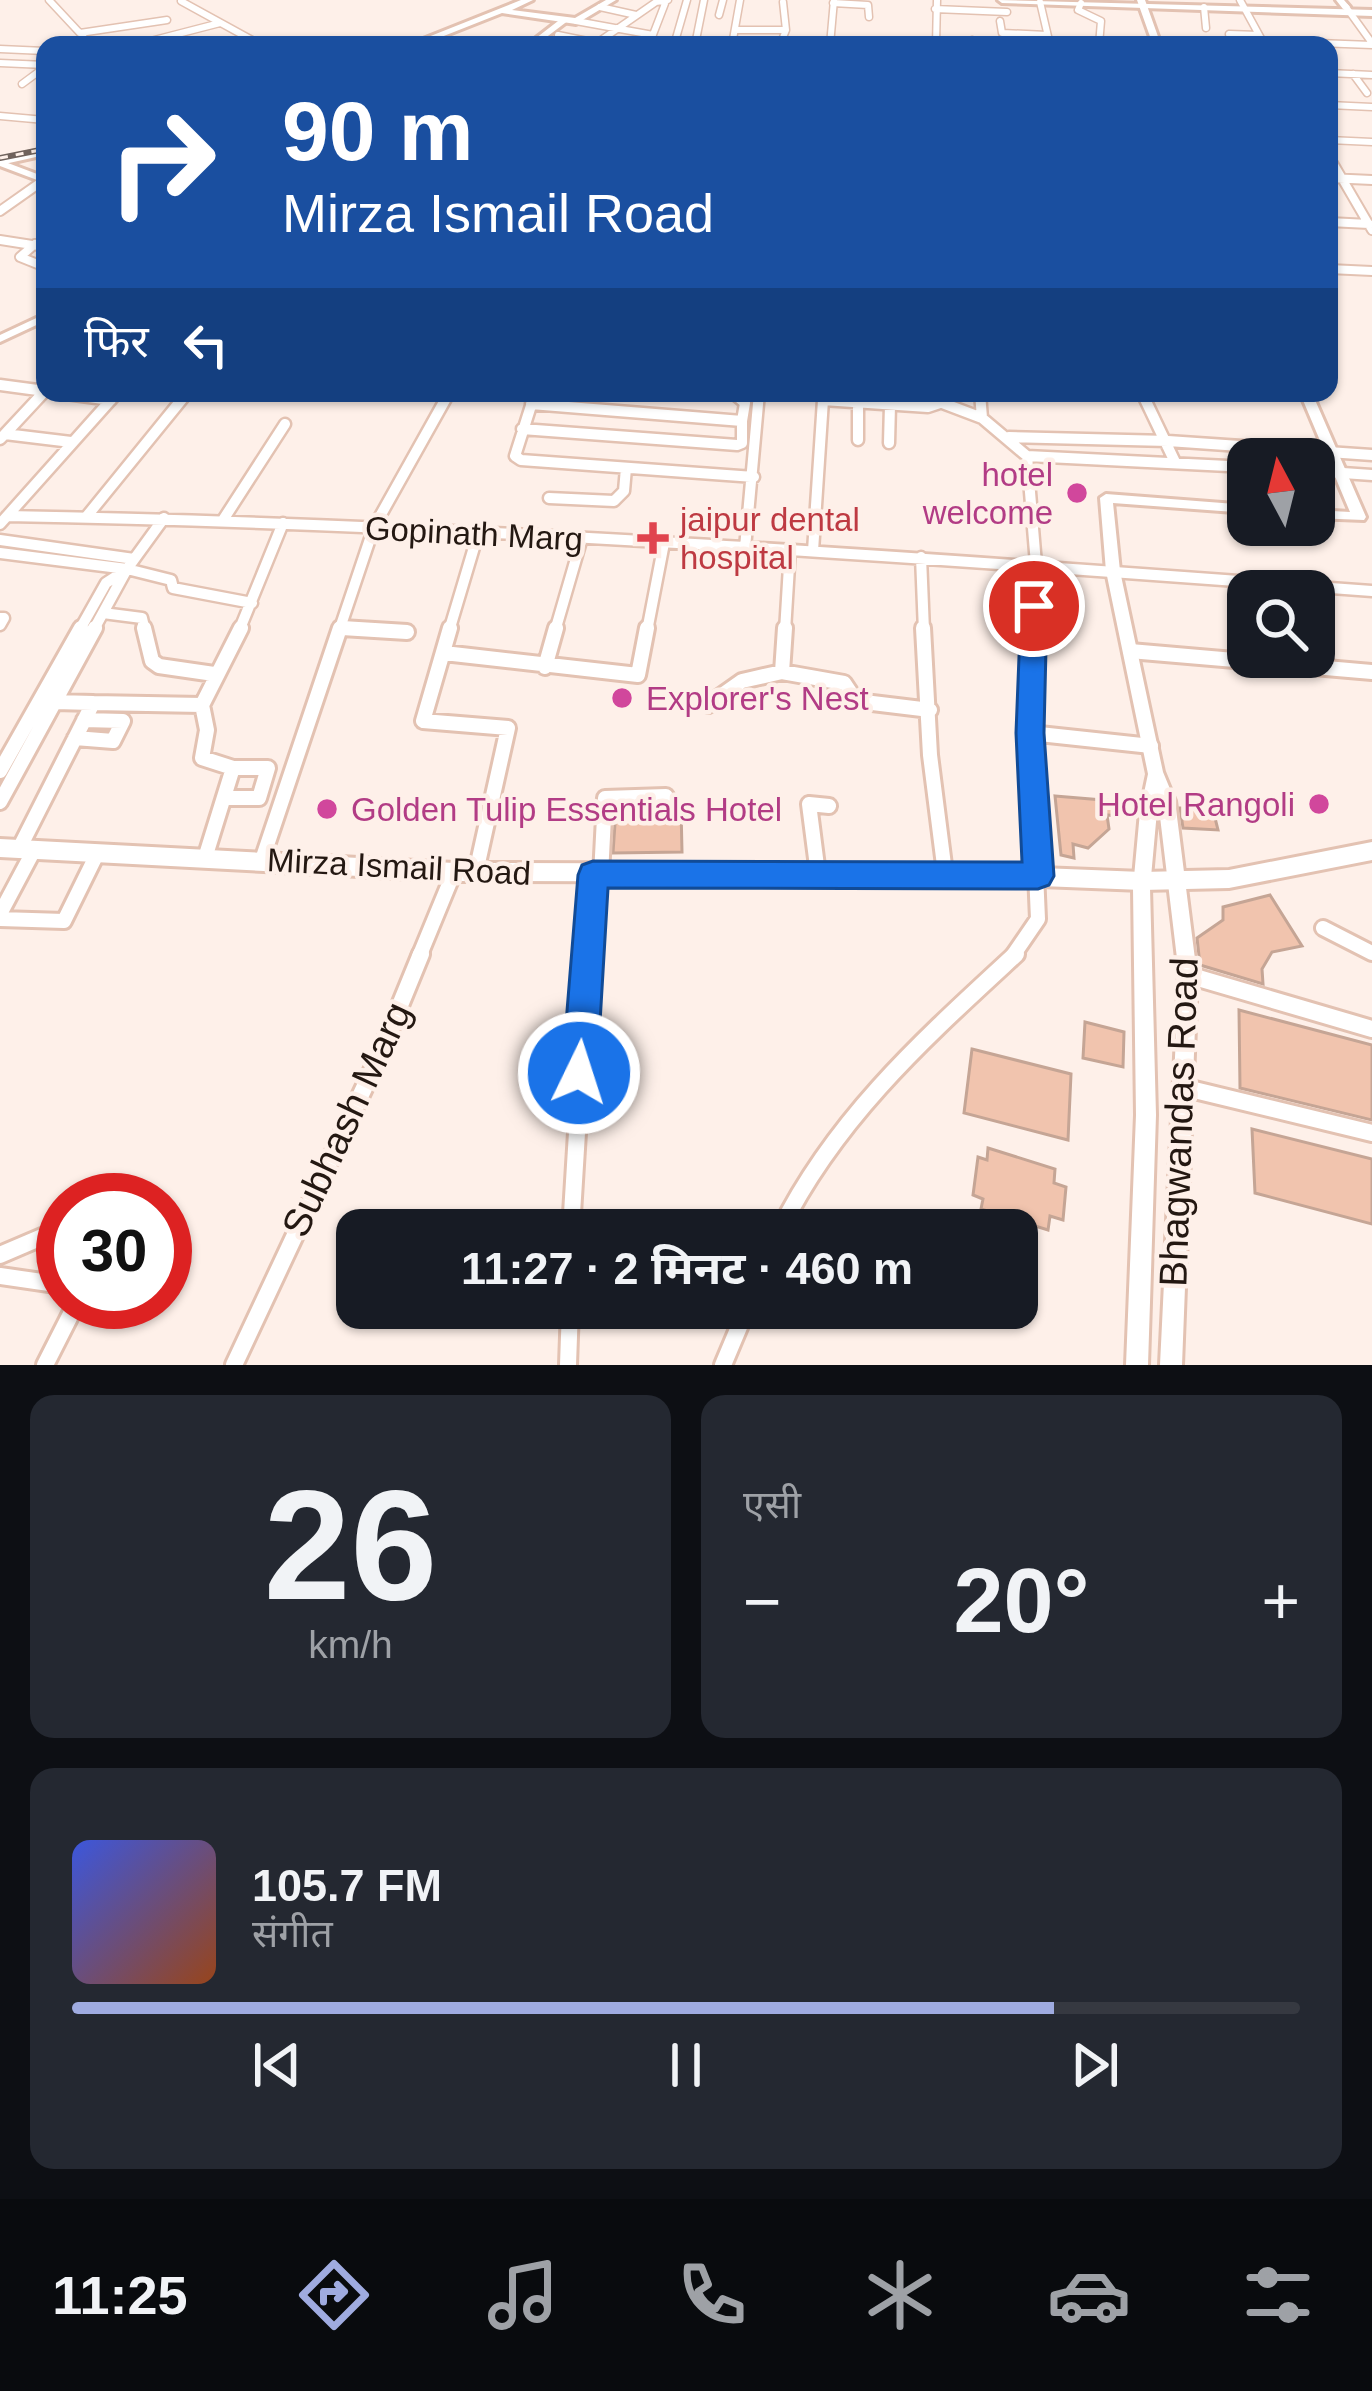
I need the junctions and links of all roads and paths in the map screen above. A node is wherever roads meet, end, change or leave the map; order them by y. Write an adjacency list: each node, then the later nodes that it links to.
1 (49, 0): 38 (street)
2 (529, 0): 24 (main road)
3 (611, 0): 22 (main road)
4 (667, 0): 26 (street); 41 (street)
5 (687, 0): 51 (street)
6 (704, 0): 52 (street)
7 (723, 0): 27 (street)
8 (740, 0): 36 (street)
9 (1002, 0): 15 (main road)
10 (1165, 0): 18 (main road)
11 (181, 1): 32 (street)
12 (546, 1): 24 (main road)
13 (783, 2): 37 (street)
14 (834, 2): 28 (street); 55 (street)
15 (1040, 2): 16 (main road); 42 (street)
16 (1081, 3): 17 (main road); 57 (street)
17 (1142, 3): 21 (main road); 58 (street)
18 (1242, 4): 20 (main road); 21 (main road); 59 (street)
19 (936, 5): 25 (street); 56 (street)
20 (1346, 6): 23 (main road); 62 (street)
21 (1204, 7): 35 (street)
22 (600, 8): 26 (street); 30 (main road)
23 (1372, 10)
24 (509, 12): 30 (main road); 46 (main road); 47 (main road)
25 (1007, 12)
26 (638, 15): 34 (street)
27 (719, 15)
28 (869, 17)
29 (167, 20): 38 (street)
30 (570, 20): 34 (street); 40 (street); 48 (street)
31 (1000, 21): 42 (street)
32 (220, 23): 39 (street); 45 (street)
33 (1291, 26): 60 (street)
34 (616, 28): 41 (street); 50 (street)
35 (1206, 28)
36 (735, 30): 37 (street); 53 (street)
37 (786, 30): 54 (street)
38 (80, 33): 43 (street)
39 (175, 35): 44 (street)
40 (558, 35): 49 (street)
41 (653, 35)
42 (1048, 35)
43 (83, 36)
44 (171, 36)
45 (244, 36)
46 (439, 36)
47 (454, 36)
48 (545, 36)
49 (562, 36)
50 (606, 36)
51 (677, 36)
52 (698, 36)
53 (733, 36)
54 (784, 36)
55 (831, 36)
56 (936, 36)
57 (1100, 36)
58 (1154, 36)
59 (1260, 36)
60 (1297, 36)
61 (1338, 43): 62 (street)
62 (1372, 44)
63 (0, 49): 64 (street)
64 (36, 51)
65 (0, 63): 66 (street)
66 (36, 65)
67 (36, 73): 71 (street)
68 (1338, 73): 69 (street)
69 (1353, 74): 70 (street); 72 (street)
70 (1372, 75)
71 (22, 85)
72 (1367, 93)
73 (1338, 105): 74 (street)
74 (1372, 107)
75 (0, 116): 76 (street)
76 (36, 119)
77 (1338, 140): 78 (street)
78 (1372, 142)
79 (36, 150): 80 (main road)
80 (0, 160): 82 (street)
81 (1338, 172): 84 (street)
82 (36, 176)
83 (1338, 179): 84 (street)
84 (1342, 179): 85 (street); 89 (street)
85 (1372, 180)
86 (36, 186): 87 (street)
87 (0, 211)
88 (1338, 223): 89 (street)
89 (1370, 226)
90 (0, 240): 91 (street)
91 (36, 245)
92 (36, 248): 93 (street)
93 (36, 263)
94 (1338, 270): 95 (street)
95 (1372, 272)
96 (36, 321): 97 (street)
97 (0, 335)
98 (0, 385): 99 (street)
99 (36, 390)
100 (36, 401): 120 (street)
101 (108, 402): 125 (street)
102 (181, 402): 143 (street)
103 (444, 402): 150 (street)
104 (532, 402): 119 (street)
105 (560, 402): 117 (street)
106 (744, 402): 117 (street)
107 (759, 402): 140 (street)
108 (823, 402): 157 (street)
109 (852, 402): 123 (street)
110 (871, 402): 115 (street)
111 (981, 402): 116 (street)
112 (1147, 402): 124 (street)
113 (1310, 402): 122 (street)
114 (940, 403): 115 (street); 116 (street)
115 (890, 405): 126 (street)
116 (982, 418): 121 (street)
117 (742, 422): 127 (street)
118 (285, 424): 148 (street)
119 (522, 429): 127 (street); 135 (street)
120 (3, 436): 125 (street)
121 (1008, 436): 124 (street); 131 (street)
122 (1326, 438)
123 (858, 440)
124 (1168, 441): 128 (street); 133 (street)
125 (71, 442): 147 (street)
126 (889, 443)
127 (737, 445): 138 (street)
128 (1227, 445)
129 (1335, 453): 130 (street)
130 (1372, 455)
131 (1027, 456): 133 (street); 161 (street)
132 (1335, 460): 137 (street)
133 (1175, 462): 134 (street)
134 (1227, 466)
135 (626, 468): 138 (street); 141 (street)
136 (1335, 472): 137 (street)
137 (1340, 472): 139 (street); 146 (street)
138 (731, 475): 140 (street)
139 (1372, 475)
140 (754, 477): 155 (street)
141 (550, 498)
142 (1227, 506): 162 (street)
143 (87, 516): 145 (street, Gopinath Marg); 147 (street, Gopinath Marg)
144 (1335, 516): 146 (street)
145 (164, 518): 148 (street, Gopinath Marg); 160 (street)
146 (1366, 518)
147 (4, 520)
148 (223, 520): 149 (street, Gopinath Marg)
149 (283, 523): 150 (street, Gopinath Marg); 164 (street)
150 (374, 527): 151 (street, Gopinath Marg); 166 (street)
151 (478, 534): 152 (street, Gopinath Marg); 169 (street)
152 (582, 538): 154 (street, Gopinath Marg); 170 (street)
153 (0, 540): 160 (street)
154 (664, 543): 155 (street, Gopinath Marg); 170 (street)
155 (746, 548): 156 (street, Gopinath Marg)
156 (790, 550): 157 (street, Gopinath Marg); 171 (street)
157 (813, 551): 159 (street, Gopinath Marg)
158 (0, 553): 160 (street)
159 (921, 557): 161 (street, Gopinath Marg); 178 (street)
160 (131, 564): 164 (street); 165 (street); 184 (street)
161 (1036, 564): 162 (street, Gopinath Marg); 180 (street)
162 (1113, 571): 163 (street, Gopinath Marg); 168 (street)
163 (1372, 591)
164 (252, 603): 173 (street)
165 (103, 613): 173 (street); 174 (street)
166 (340, 628): 167 (street); 194 (street)
167 (406, 632)
168 (1130, 651): 172 (street); 182 (street)
169 (444, 652): 170 (street); 195 (street, Subhash Marg)
170 (545, 667)
171 (782, 672): 177 (street); 178 (street)
172 (1372, 672)
173 (214, 674): 176 (street)
174 (55, 702): 175 (street); 188 (street)
175 (93, 703): 176 (street); 179 (street)
176 (202, 705): 183 (street)
177 (708, 705)
178 (930, 710): 196 (street)
179 (84, 720): 181 (street); 181 (street)
180 (1030, 733): 182 (street); 199 (street)
181 (75, 739): 190 (street)
182 (1151, 746): 185 (street)
183 (233, 768): 187 (street); 187 (street)
184 (0, 771)
185 (1155, 772): 200 (street, Bhagwandas Road); 201 (street, Bhagwandas Road)
186 (666, 796): 198 (street)
187 (225, 798): 193 (street)
188 (0, 802)
189 (829, 806): 197 (street)
190 (18, 849): 192 (main road, Mirza Ismail Road); 202 (street)
191 (1372, 851): 200 (main road, Mirza Ismail Road)
192 (97, 854): 193 (main road, Mirza Ismail Road); 202 (street)
193 (205, 858): 194 (main road, Mirza Ismail Road)
194 (262, 860): 195 (main road, Mirza Ismail Road)
195 (465, 872): 198 (main road, Mirza Ismail Road); 219 (street, Subhash Marg)
196 (944, 873): 197 (main road, Mirza Ismail Road); 199 (main road, Mirza Ismail Road)
197 (818, 874): 198 (main road, Mirza Ismail Road)
198 (597, 875): 209 (street)
199 (1038, 876): 201 (main road, Mirza Ismail Road); 210 (street)
200 (1179, 880): 201 (main road, Mirza Ismail Road); 205 (street, Bhagwandas Road)
201 (1142, 881): 222 (street, Bhagwandas Road)
202 (0, 916)
203 (1323, 928): 204 (street)
204 (1372, 953)
205 (1188, 976): 206 (street); 207 (street, Bhagwandas Road)
206 (1372, 1029)
207 (1182, 1087): 208 (street); 223 (street, Bhagwandas Road)
208 (1372, 1133)
209 (573, 1209)
210 (789, 1209)
211 (36, 1240): 212 (street)
212 (0, 1255)
213 (0, 1276): 214 (street)
214 (36, 1281)
215 (63, 1329): 218 (street)
216 (569, 1329): 220 (street)
217 (738, 1329): 221 (street)
218 (45, 1365)
219 (235, 1365)
220 (568, 1365)
221 (723, 1365)
222 (1137, 1365)
223 (1171, 1365)

